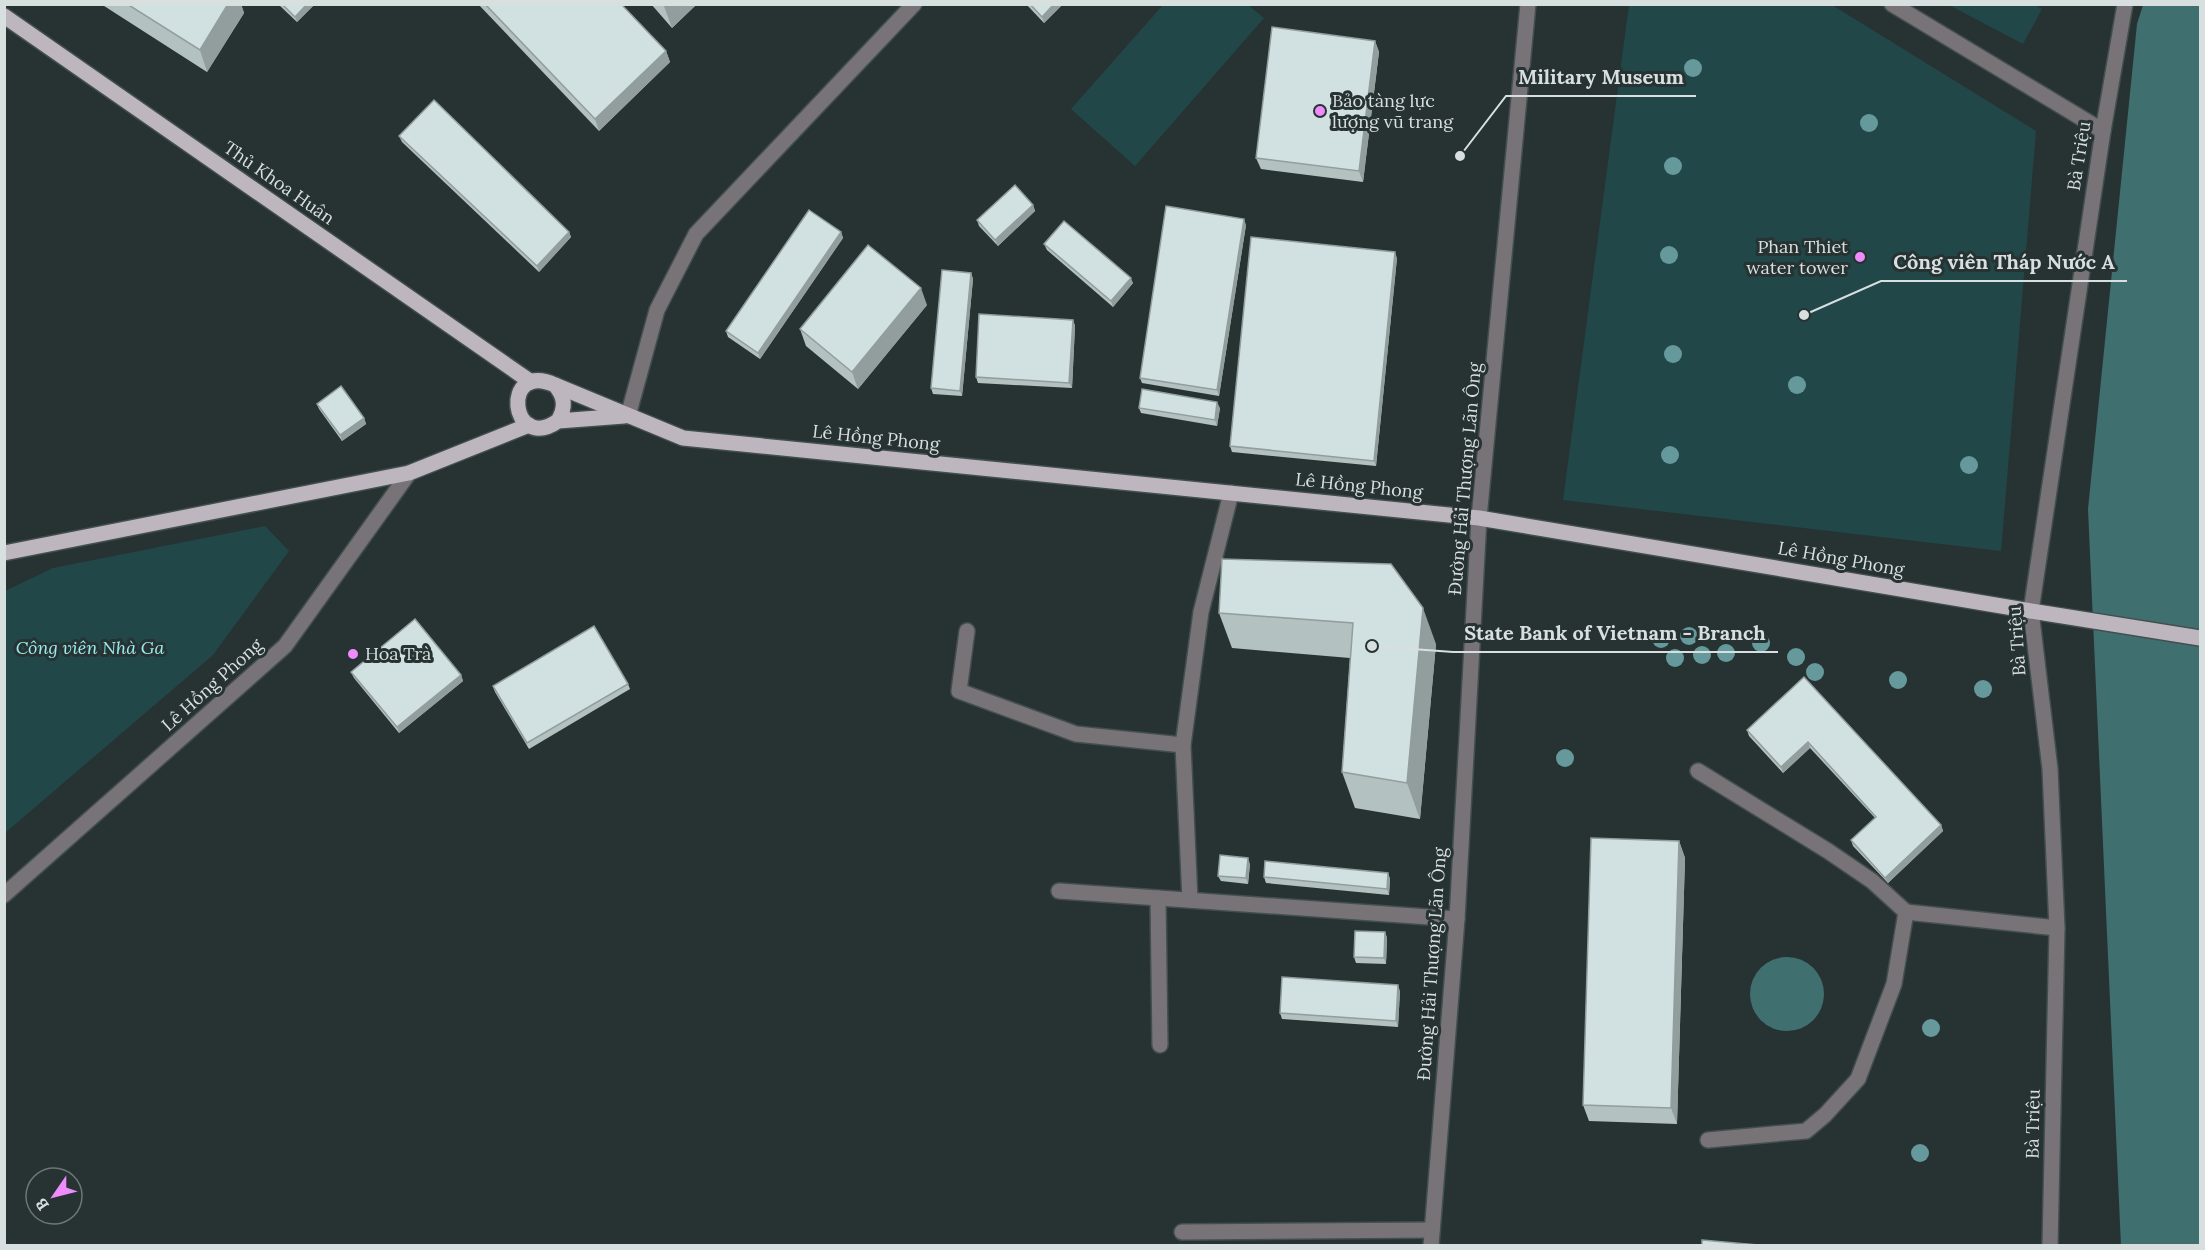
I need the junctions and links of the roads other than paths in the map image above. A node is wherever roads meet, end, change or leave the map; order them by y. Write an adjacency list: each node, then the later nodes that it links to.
1 (914, 4): 9 (street)
2 (1528, 4): 14 (street, Đường Hải Thượng Lãn Ông)
3 (1892, 4): 6 (street)
4 (2121, 7): 6 (street, Bà Triệu)
5 (4, 16): 7 (main road, Thủ Khoa Huân)
6 (2103, 131): 16 (street, Bà Triệu)
7 (531, 382): 8 (main road); 11 (main road)
8 (555, 385): 9 (main road, Lê Hồng Phong); 10 (main road)
9 (628, 416): 10 (main road, Lê Hồng Phong); 13 (main road, Lê Hồng Phong)
10 (558, 421): 11 (main road)
11 (529, 425): 12 (main road)
12 (409, 473): 15 (main road); 22 (street, Lê Hồng Phong)
13 (1231, 493): 14 (main road, Lê Hồng Phong); 19 (street)
14 (1479, 518): 16 (main road, Lê Hồng Phong); 26 (street, Đường Hải Thượng Lãn Ông)
15 (4, 553)
16 (2031, 611): 18 (main road, Lê Hồng Phong); 27 (street, Bà Triệu)
17 (967, 631): 19 (street)
18 (2200, 638)
19 (1183, 745): 24 (street)
20 (1698, 771): 25 (street)
21 (1059, 891): 23 (street)
22 (4, 895)
23 (1158, 898): 24 (street); 28 (street)
24 (1190, 900): 26 (street)
25 (1906, 912): 27 (street); 29 (street)
26 (1456, 919): 31 (street, Đường Hải Thượng Lãn Ông)
27 (2057, 928): 32 (street, Bà Triệu)
28 (1160, 1046)
29 (1708, 1140)
30 (1182, 1232): 31 (street)
31 (1431, 1238)
32 (2050, 1245)

